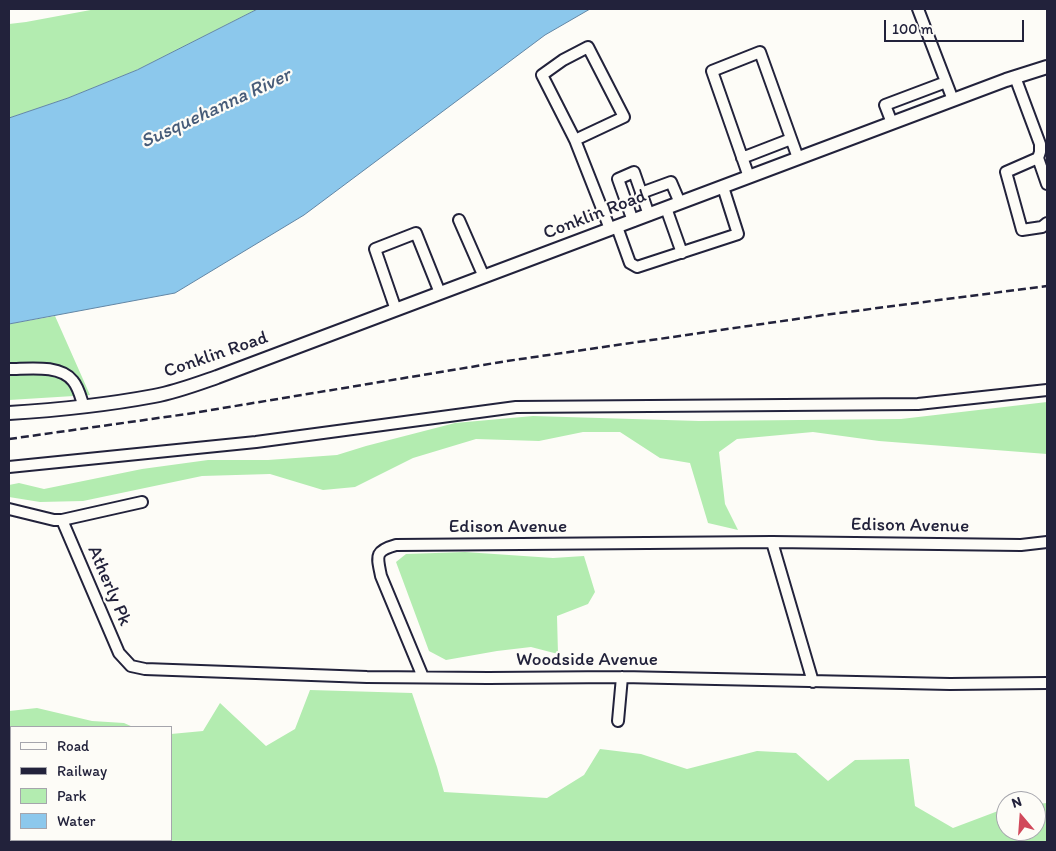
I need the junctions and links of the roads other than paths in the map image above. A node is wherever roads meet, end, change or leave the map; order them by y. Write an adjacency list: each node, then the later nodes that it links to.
1 (918, 9): 4 (street)
2 (1047, 67): 3 (main road, Conklin Road)
3 (1015, 78): 5 (main road, Conklin Road); 11 (street)
4 (946, 82): 5 (street); 6 (street)
5 (953, 100): 6 (main road, Conklin Road)
6 (892, 123): 10 (main road, Conklin Road)
7 (791, 139): 9 (street); 9 (street); 10 (street)
8 (575, 140): 8 (street); 22 (street)
9 (742, 158): 12 (street)
10 (798, 158): 12 (main road, Conklin Road)
11 (1038, 158): 13 (street); 21 (street)
12 (749, 177): 14 (main road, Conklin Road)
13 (1047, 184)
14 (723, 187): 16 (main road, Conklin Road); 23 (street)
15 (641, 193): 16 (street); 18 (street); 20 (street)
16 (680, 203): 17 (main road, Conklin Road)
17 (666, 208): 18 (main road, Conklin Road); 23 (street)
18 (649, 215): 20 (main road, Conklin Road)
19 (459, 220): 24 (street)
20 (633, 220): 22 (main road, Conklin Road)
21 (1047, 223)
22 (613, 228): 23 (street); 24 (main road, Conklin Road)
23 (682, 253)
24 (484, 277): 25 (main road, Conklin Road)
25 (440, 293): 26 (main road, Conklin Road); 26 (street)
26 (396, 310): 29 (main road, Conklin Road)
27 (9, 369): 29 (street)
28 (1047, 390): 31 (street)
29 (84, 407): 30 (main road, Conklin Road)
30 (9, 413)
31 (9, 466)
32 (142, 502): 34 (street)
33 (9, 509): 34 (street)
34 (62, 520): 37 (street, Atherly Pk)
35 (772, 542): 36 (street, Edison Avenue); 39 (street, Edison Avenue); 40 (street)
36 (1047, 542)
37 (128, 664): 39 (street, Woodside Avenue)
38 (622, 676): 39 (street, Woodside Avenue); 40 (street, Woodside Avenue); 42 (street)
39 (423, 677)
40 (813, 682): 41 (street, Woodside Avenue)
41 (1047, 683)
42 (618, 721)

